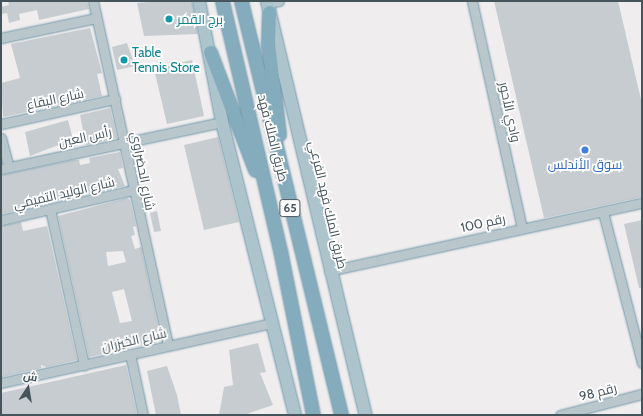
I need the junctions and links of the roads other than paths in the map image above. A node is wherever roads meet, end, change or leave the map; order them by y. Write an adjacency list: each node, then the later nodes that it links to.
1 (93, 1): 7 (street, شارع الحضراوي)
2 (199, 1): 9 (main road)
3 (222, 1): 18 (highway, طريق الملك فهد / 65)
4 (240, 1): 15 (highway, طريق الملك فهد / 65)
5 (472, 1): 23 (street, وادي الأحور)
6 (270, 4): 15 (highway); 24 (main road, طريق الملك فهد الفرعي)
7 (96, 18): 8 (street); 10 (street, شارع الحضراوي)
8 (1, 38)
9 (210, 52): 11 (main road); 18 (highway)
10 (115, 99): 12 (street, شارع البقاع); 14 (street, شارع الحضراوي)
11 (222, 122): 14 (street, رأس العين); 25 (main road)
12 (1, 124)
13 (1, 138): 16 (street)
14 (124, 142): 16 (street, رأس العين); 17 (street, شارع الحضراوي)
15 (276, 151): 35 (highway, طريق الملك فهد / 65)
16 (5, 168)
17 (133, 190): 20 (street, شارع الوليد التميمي); 26 (street, شارع الحضراوي)
18 (268, 202): 34 (highway, طريق الملك فهد / 65)
19 (642, 203): 21 (street, رقم 100)
20 (50, 210): 22 (street, شارع الوليد التميمي); 29 (street)
21 (604, 212): 23 (street, رقم 100); 28 (street)
22 (1, 220)
23 (522, 228): 24 (street, رقم 100)
24 (329, 271): 36 (main road, طريق الملك فهد الفرعي)
25 (272, 323): 26 (street, شارع الخيزران); 33 (main road)
26 (168, 345): 27 (street, شارع الخيزران)
27 (130, 354): 29 (street, شارع الخيزران); 32 (street)
28 (642, 363)
29 (84, 365): 30 (street, شارع الخيزران)
30 (1, 383)
31 (642, 394): 37 (street, رقم 98)
32 (143, 415)
33 (295, 415)
34 (313, 415)
35 (341, 415)
36 (366, 415)
37 (560, 415)

